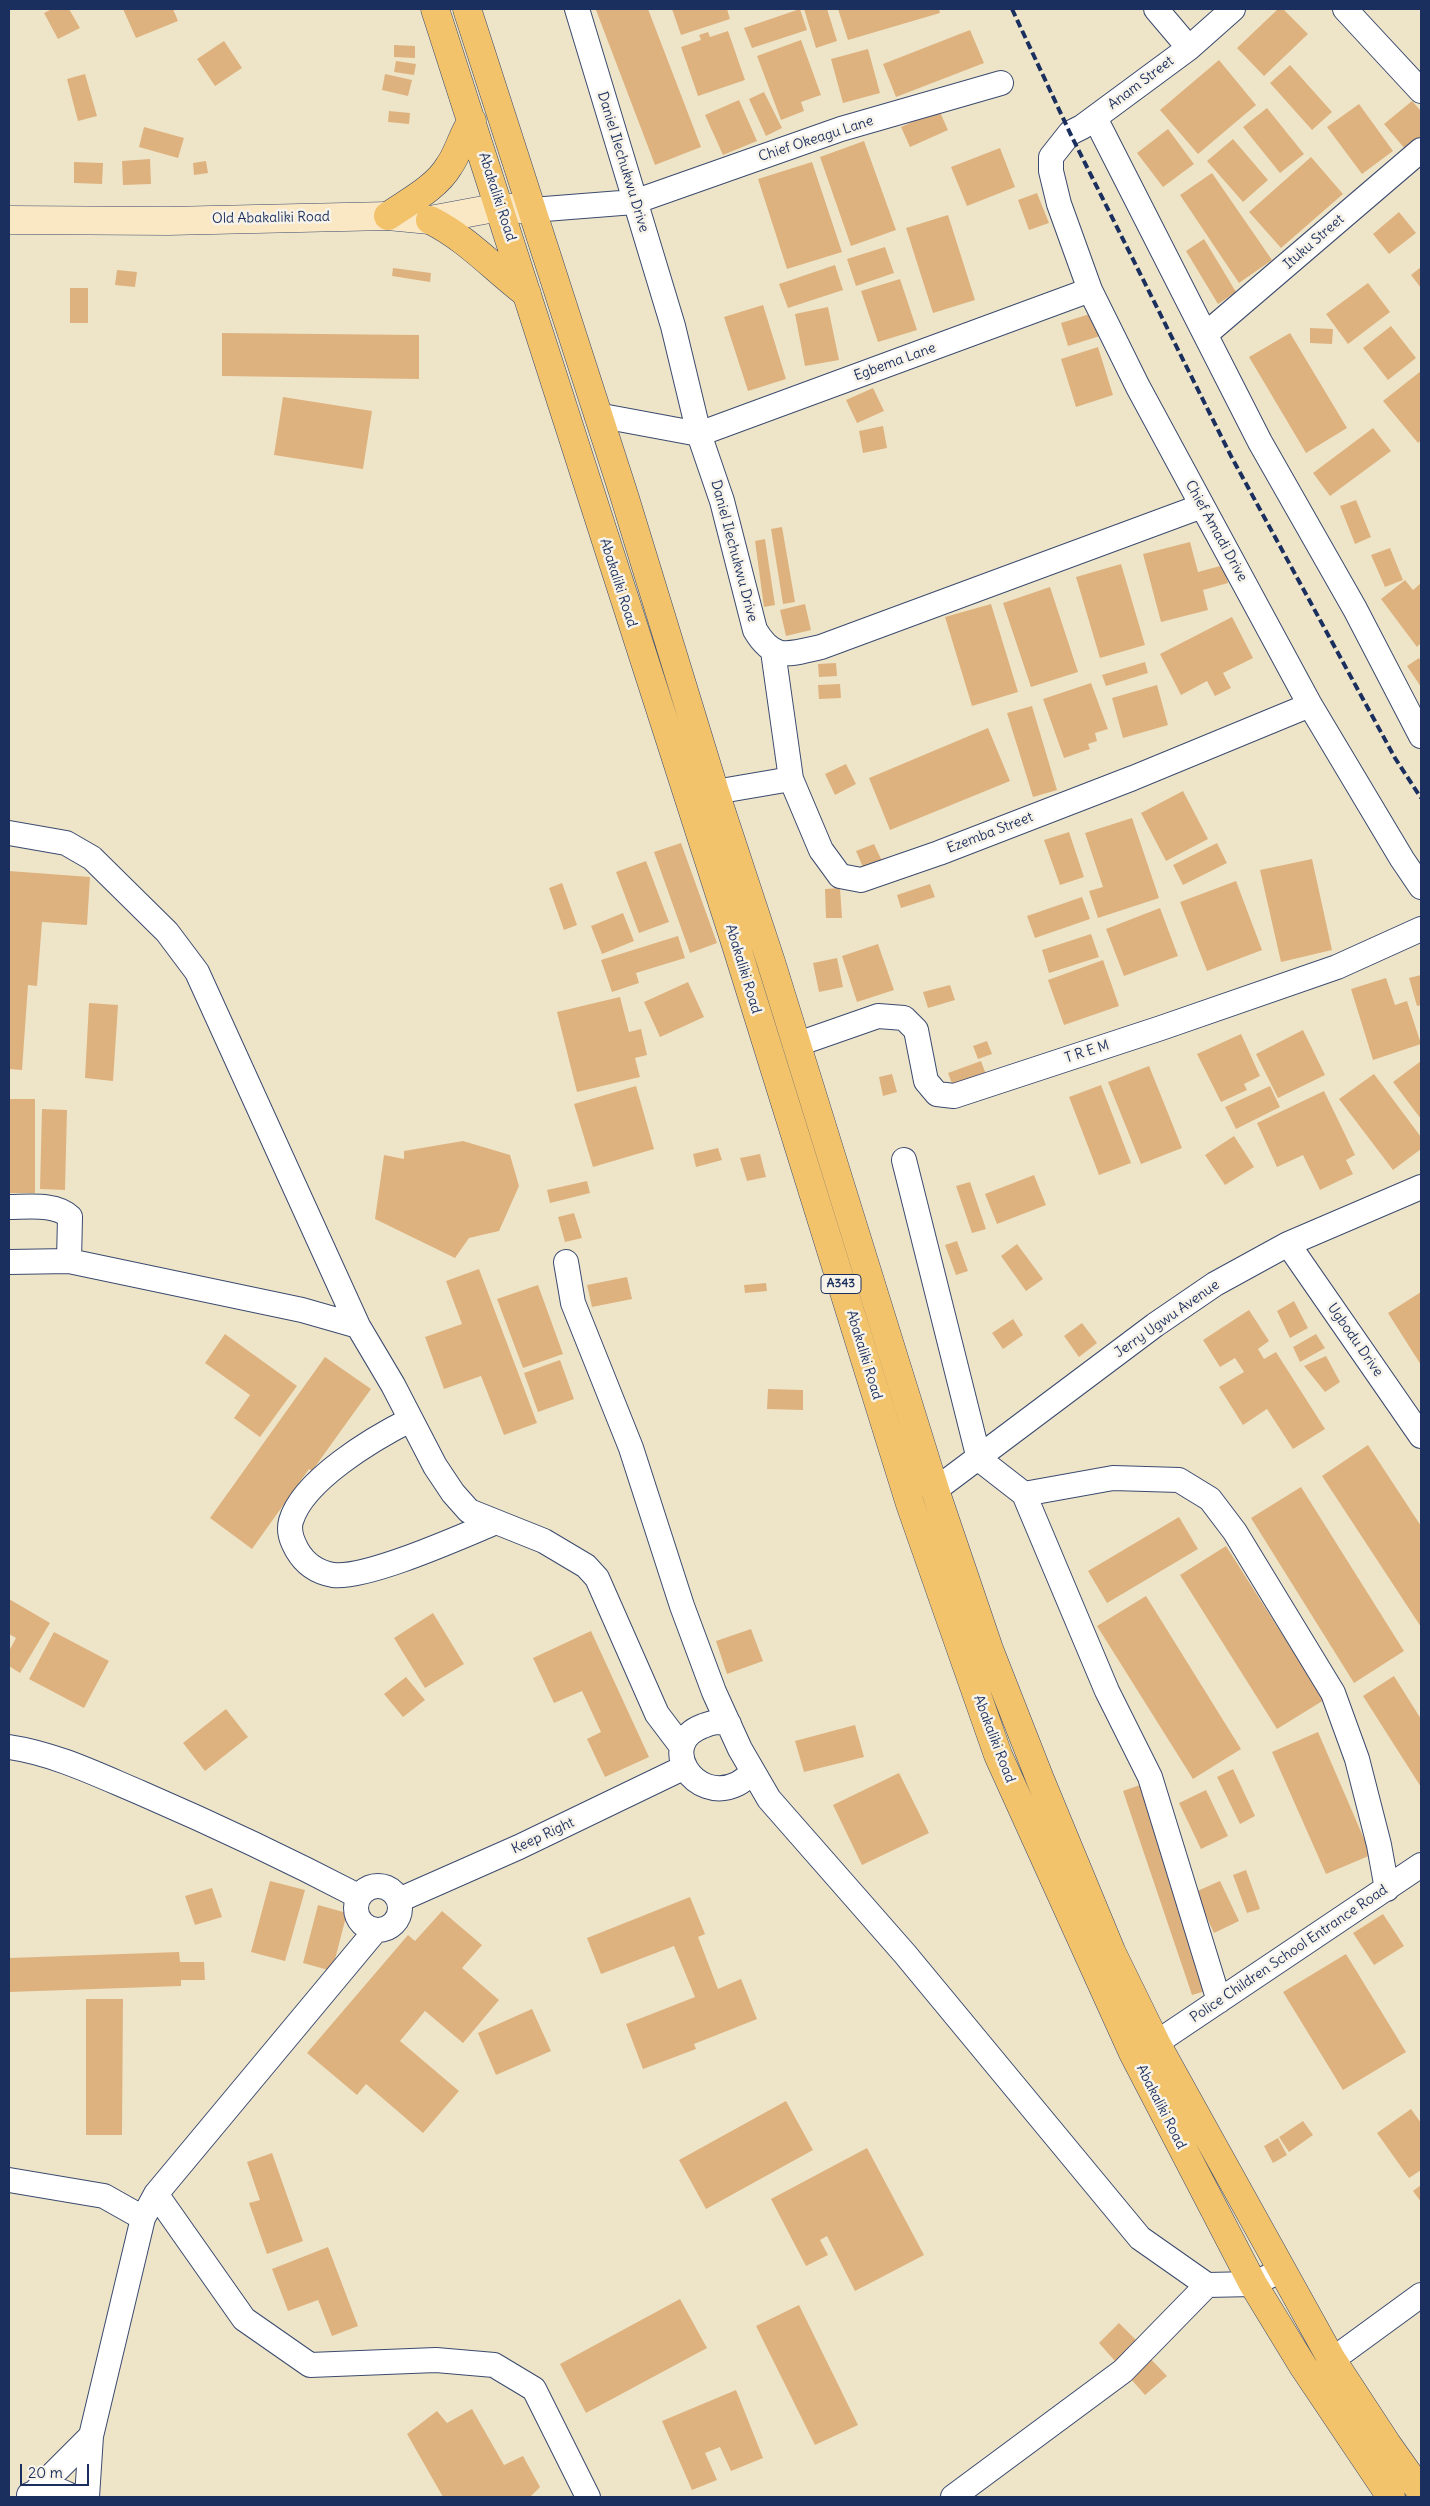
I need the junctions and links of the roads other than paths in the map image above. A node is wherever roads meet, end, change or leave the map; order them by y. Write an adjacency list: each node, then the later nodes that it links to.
1 (435, 9): 11 (highway, Abakaliki Road / A343)
2 (467, 9): 16 (highway, Abakaliki Road / A343)
3 (577, 9): 14 (street, Daniel Ilechukwu Drive)
4 (1156, 9): 7 (street)
5 (1233, 9): 7 (street, Anam Street)
6 (1345, 9): 9 (street)
7 (1189, 48): 10 (street, Anam Street)
8 (1001, 83): 14 (street, Chief Okeagu Lane)
9 (1421, 91)
10 (1095, 118): 13 (street, Anam Street); 22 (street)
11 (472, 120): 15 (highway, Abakaliki Road / A343); 17 (highway)
12 (1421, 150): 22 (street, Ituku Street)
13 (1051, 157): 20 (street, Chief Amadi Drive)
14 (634, 202): 16 (street, Chief Okeagu Lane); 24 (street, Daniel Ilechukwu Drive)
15 (500, 207): 16 (main road, Old Abakaliki Road); 19 (main road, Old Abakaliki Road); 21 (highway, Abakaliki Road / A343)
16 (532, 210): 23 (highway, Abakaliki Road / A343)
17 (388, 216): 18 (main road, Old Abakaliki Road); 19 (main road, Old Abakaliki Road)
18 (9, 220)
19 (430, 220): 21 (highway)
20 (1090, 290): 24 (street, Egbema Lane); 25 (street, Chief Amadi Drive)
21 (528, 294): 64 (highway, Abakaliki Road / A343)
22 (1206, 334): 28 (street)
23 (597, 415): 24 (street); 30 (highway, Abakaliki Road / A343)
24 (699, 434): 26 (street, Daniel Ilechukwu Drive)
25 (1202, 506): 26 (street); 27 (street, Chief Amadi Drive)
26 (773, 651): 29 (street, Ezemba Street)
27 (1310, 705): 29 (street, Ezemba Street); 32 (street, Chief Amadi Drive)
28 (1421, 736)
29 (790, 779): 30 (street)
30 (715, 792): 34 (highway, Abakaliki Road / A343)
31 (9, 834): 42 (street)
32 (1421, 887)
33 (1421, 929): 34 (street, T R E M)
34 (795, 1045): 46 (highway, Abakaliki Road / A343)
35 (904, 1160): 45 (street)
36 (1421, 1187): 38 (street, Jerry Ugwu Avenue)
37 (9, 1207): 39 (street)
38 (1288, 1244): 44 (street, Ugbodu Drive); 45 (street, Jerry Ugwu Avenue)
39 (69, 1261): 40 (street); 42 (street)
40 (9, 1262)
41 (566, 1262): 49 (street)
42 (358, 1326): 43 (street)
43 (410, 1420): 48 (street); 48 (street)
44 (1421, 1436)
45 (979, 1459): 46 (street, Jerry Ugwu Avenue); 47 (street)
46 (935, 1490): 59 (highway, Abakaliki Road / A343)
47 (1024, 1494): 54 (street); 58 (street)
48 (494, 1523): 51 (street)
49 (729, 1724): 51 (street); 52 (street)
50 (9, 1747): 55 (street)
51 (684, 1757): 52 (street); 56 (street, Keep Right)
52 (753, 1772): 65 (street)
53 (1421, 1865): 54 (street, Police Children School Entrance Road)
54 (1387, 1890): 58 (street, Police Children School Entrance Road)
55 (358, 1896): 56 (street); 57 (street)
56 (399, 1900): 57 (street)
57 (375, 1931): 61 (street)
58 (1219, 2001): 59 (street, Police Children School Entrance Road)
59 (1156, 2043): 63 (highway, Abakaliki Road / A343)
60 (9, 2180): 62 (street)
61 (156, 2194): 62 (street); 73 (street)
62 (143, 2218): 68 (street)
63 (1282, 2270): 64 (street); 67 (highway, Abakaliki Road / A343)
64 (1253, 2284): 65 (street); 75 (highway, Abakaliki Road / A343)
65 (1207, 2286): 74 (street)
66 (1421, 2295): 67 (street)
67 (1332, 2360): 69 (highway, Abakaliki Road / A343)
68 (91, 2436): 70 (street); 72 (street)
69 (1421, 2492)
70 (30, 2495): 71 (street)
71 (72, 2497)
72 (88, 2497)
73 (588, 2497)
74 (952, 2497)
75 (1391, 2497)

